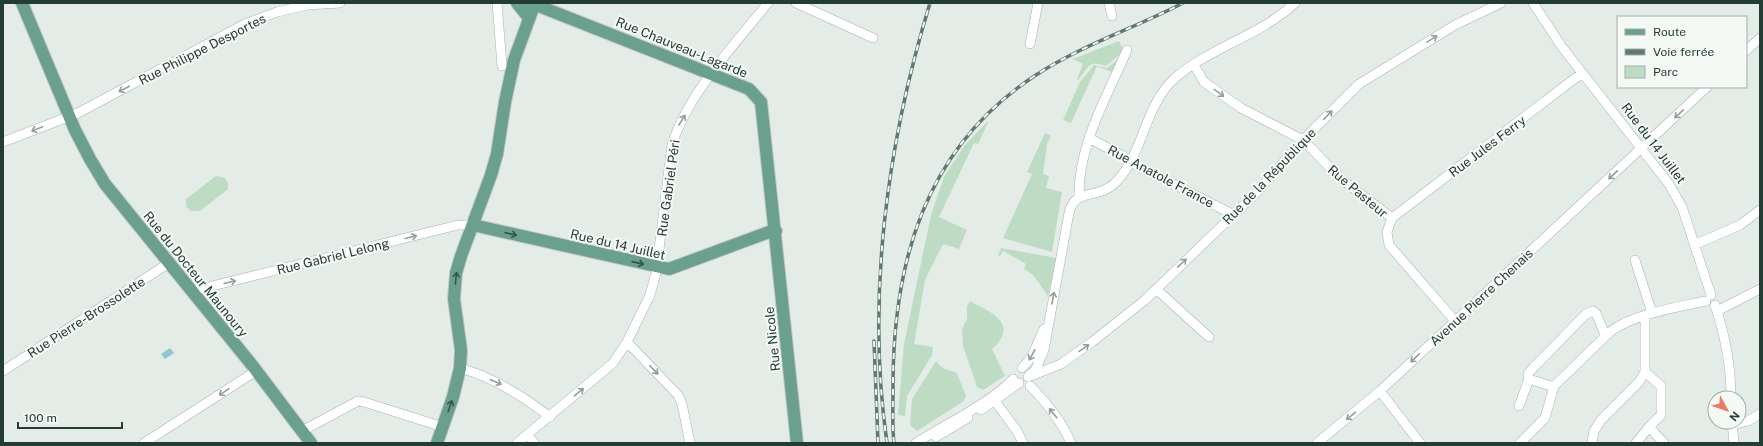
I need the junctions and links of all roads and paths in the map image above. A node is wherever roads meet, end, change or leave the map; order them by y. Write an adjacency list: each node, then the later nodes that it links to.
1 (22, 3): 26 (main road, Rue du Docteur Maunoury)
2 (340, 3): 13 (street, Rue Philippe Desportes)
3 (497, 3): 22 (street)
4 (517, 3): 15 (main road)
5 (533, 3): 15 (main road); 24 (main road, Rue Chauveau-Lagarde)
6 (768, 3): 24 (street, Rue Gabriel Péri)
7 (796, 3): 16 (street)
8 (1038, 3): 18 (street)
9 (1109, 3): 14 (street)
10 (1295, 3): 21 (street)
11 (1501, 3): 28 (street, Rue de la République, one-way to 11)
12 (1533, 3): 23 (street, Rue du 14 Juillet)
13 (306, 4): 26 (street, Rue Philippe Desportes, one-way to 26)
14 (1112, 16)
15 (529, 18): 36 (main road)
16 (873, 38)
17 (1760, 38): 20 (street)
18 (1030, 44)
19 (1127, 50): 27 (street)
20 (1747, 50)
21 (1194, 65): 28 (street, Rue Pasteur, one-way to 28); 31 (street)
22 (502, 66)
23 (1582, 73): 30 (street, Rue du 14 Juillet); 35 (street, Rue Jules Ferry)
24 (711, 74): 37 (main road, Rue Chauveau-Lagarde); 41 (street, Rue Gabriel Péri, one-way to 24)
25 (1706, 88): 30 (street, Avenue Pierre Chenais, one-way to 30)
26 (70, 116): 29 (street, Rue Philippe Desportes, one-way to 29); 40 (main road, Rue du Docteur Maunoury)
27 (1089, 138): 31 (street, Rue Anatole France); 32 (street)
28 (1303, 140): 34 (street, Rue de la République); 35 (street, Rue Pasteur)
29 (3, 142)
30 (1642, 148): 38 (street, Rue du 14 Juillet); 47 (street, Avenue Pierre Chenais, one-way to 47)
31 (1130, 162): 32 (street); 34 (street, Rue Anatole France)
32 (1079, 197): 55 (street, one-way to 32)
33 (1760, 210): 38 (street)
34 (1234, 215): 42 (street, Rue de la République, one-way to 34)
35 (1392, 218): 47 (street, Rue Pasteur)
36 (473, 225): 41 (main road, Rue du 14 Juillet, one-way to 41); 44 (street, Rue Gabriel Lelong, one-way to 36); 51 (main road, one-way to 36)
37 (776, 231): 41 (main road, Rue du 14 Juillet); 76 (main road, Rue Nicole)
38 (1694, 245): 45 (street, Rue du 14 Juillet)
39 (1635, 260): 46 (street)
40 (169, 264): 44 (main road, Rue du Docteur Maunoury); 53 (street, Rue Pierre-Brossolette)
41 (658, 268): 50 (street, Rue Gabriel Péri)
42 (1156, 289): 49 (street); 55 (street, Rue de la République, one-way to 42)
43 (1760, 289): 45 (street)
44 (192, 291): 52 (main road, Rue du Docteur Maunoury)
45 (1713, 303): 46 (street); 58 (street, Rue du 14 Juillet)
46 (1649, 315): 48 (street); 54 (street)
47 (1455, 321): 59 (street, Avenue Pierre Chenais, one-way to 59)
48 (1605, 335): 56 (street); 57 (street)
49 (1209, 337)
50 (627, 342): 63 (street, Rue Gabriel Péri, one-way to 50); 75 (street, one-way to 75)
51 (460, 368): 63 (street, one-way to 63); 66 (main road, one-way to 51)
52 (256, 370): 68 (main road, Rue du Docteur Maunoury); 70 (street, one-way to 70)
53 (3, 371)
54 (1645, 372): 65 (street); 84 (street)
55 (1024, 379): 60 (street); 77 (street); 80 (street, one-way to 55)
56 (1529, 379): 57 (street); 61 (street)
57 (1554, 387): 83 (street)
58 (1731, 390)
59 (1380, 391): 81 (street, Avenue Pierre Chenais, one-way to 81); 82 (street)
60 (995, 401): 78 (street); 79 (street)
61 (1519, 406)
62 (1760, 414): 64 (street)
63 (550, 417): 69 (street, Rue Gabriel Péri)
64 (1747, 421)
65 (1649, 427): 85 (street); 86 (street)
66 (443, 428): 68 (street); 72 (main road)
67 (1733, 430): 87 (street)
68 (302, 431): 71 (main road, Rue du Docteur Maunoury)
69 (528, 435): 73 (street, Rue Gabriel Péri); 74 (street)
70 (144, 443)
71 (311, 443)
72 (437, 443)
73 (517, 443)
74 (534, 443)
75 (690, 443)
76 (796, 443)
77 (916, 443)
78 (927, 443)
79 (1023, 443)
80 (1071, 443)
81 (1317, 443)
82 (1420, 443)
83 (1520, 443)
84 (1592, 443)
85 (1636, 443)
86 (1664, 443)
87 (1734, 443)

